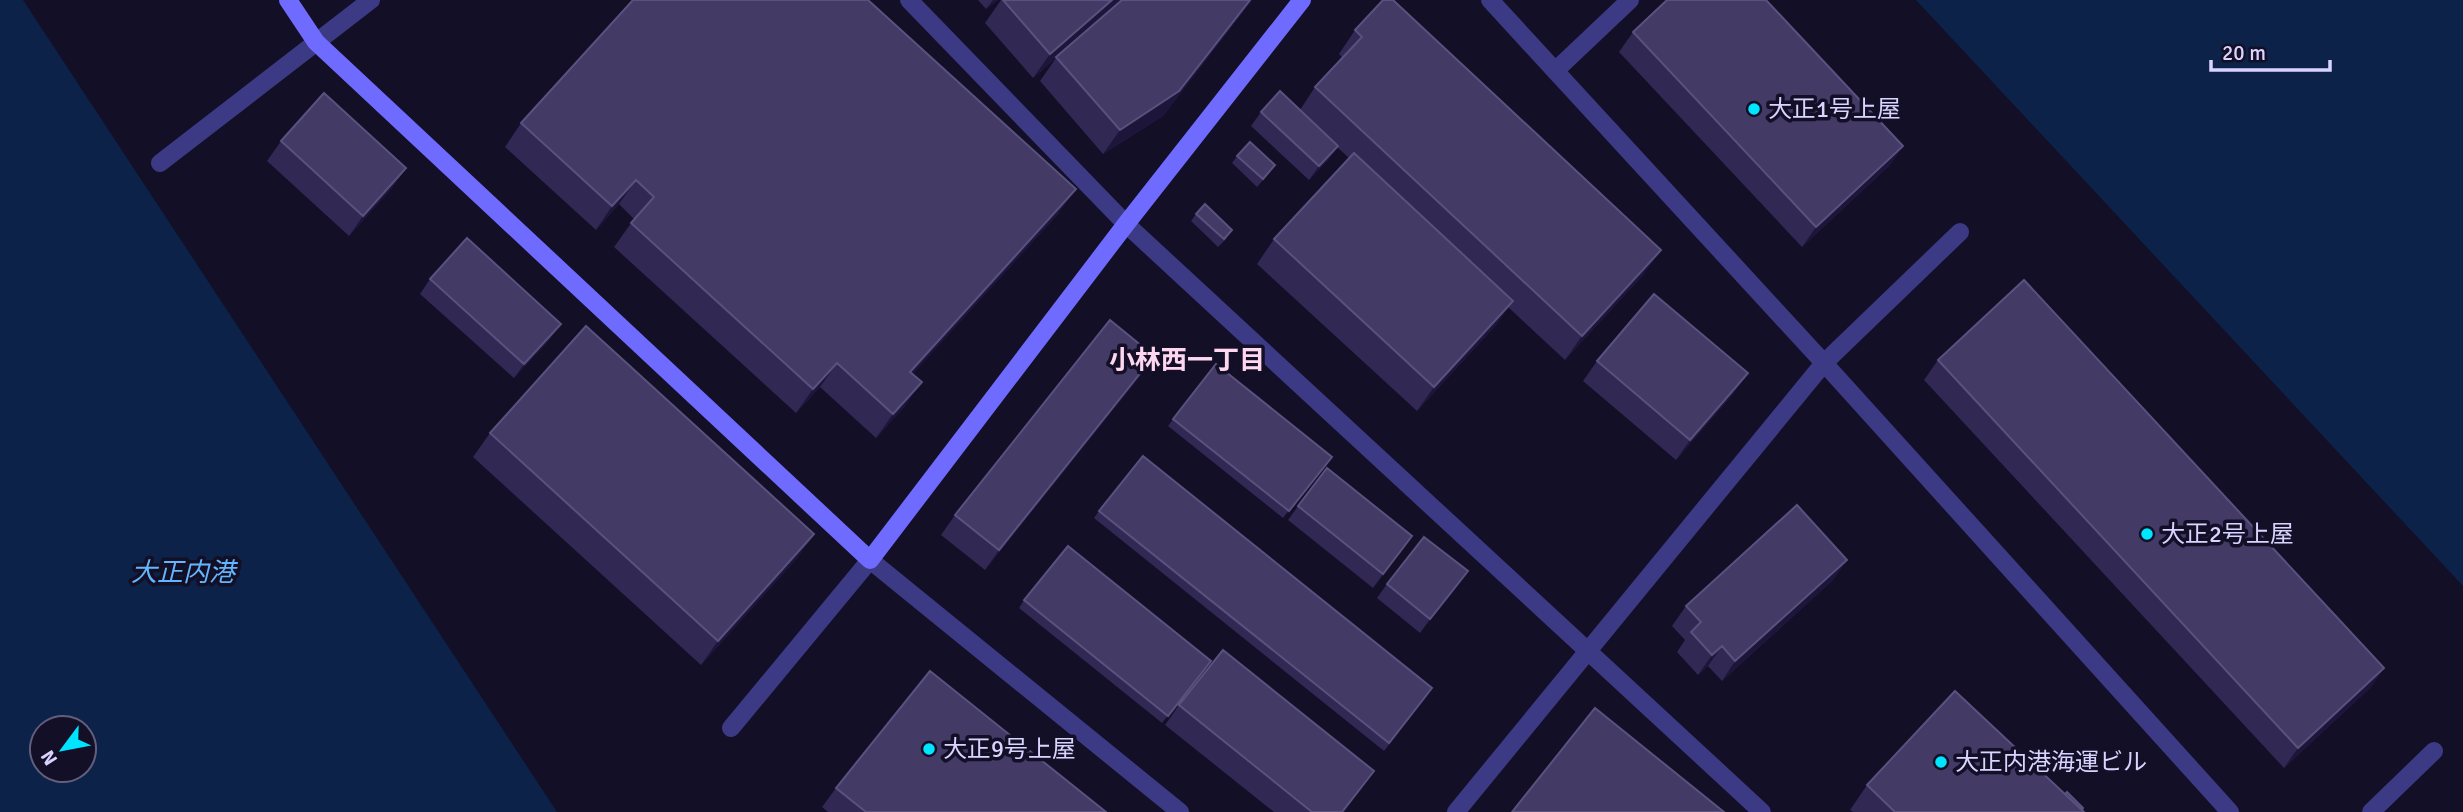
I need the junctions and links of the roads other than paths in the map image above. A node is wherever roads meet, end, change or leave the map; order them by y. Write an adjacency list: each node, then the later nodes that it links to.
1 (288, 0): 7 (street)
2 (371, 0): 7 (street)
3 (909, 0): 10 (street)
4 (1302, 0): 10 (street)
5 (1490, 0): 8 (street)
6 (1630, 0): 8 (street)
7 (316, 42): 9 (street); 13 (street)
8 (1555, 71): 12 (street)
9 (160, 163)
10 (1126, 224): 13 (street); 14 (street)
11 (1960, 232): 12 (street)
12 (1824, 363): 14 (street); 20 (street)
13 (870, 560): 15 (street); 17 (street)
14 (1588, 650): 18 (street); 19 (street)
15 (731, 728)
16 (2434, 751): 21 (street)
17 (1180, 812)
18 (1457, 812)
19 (1762, 812)
20 (2231, 812)
21 (2371, 812)

